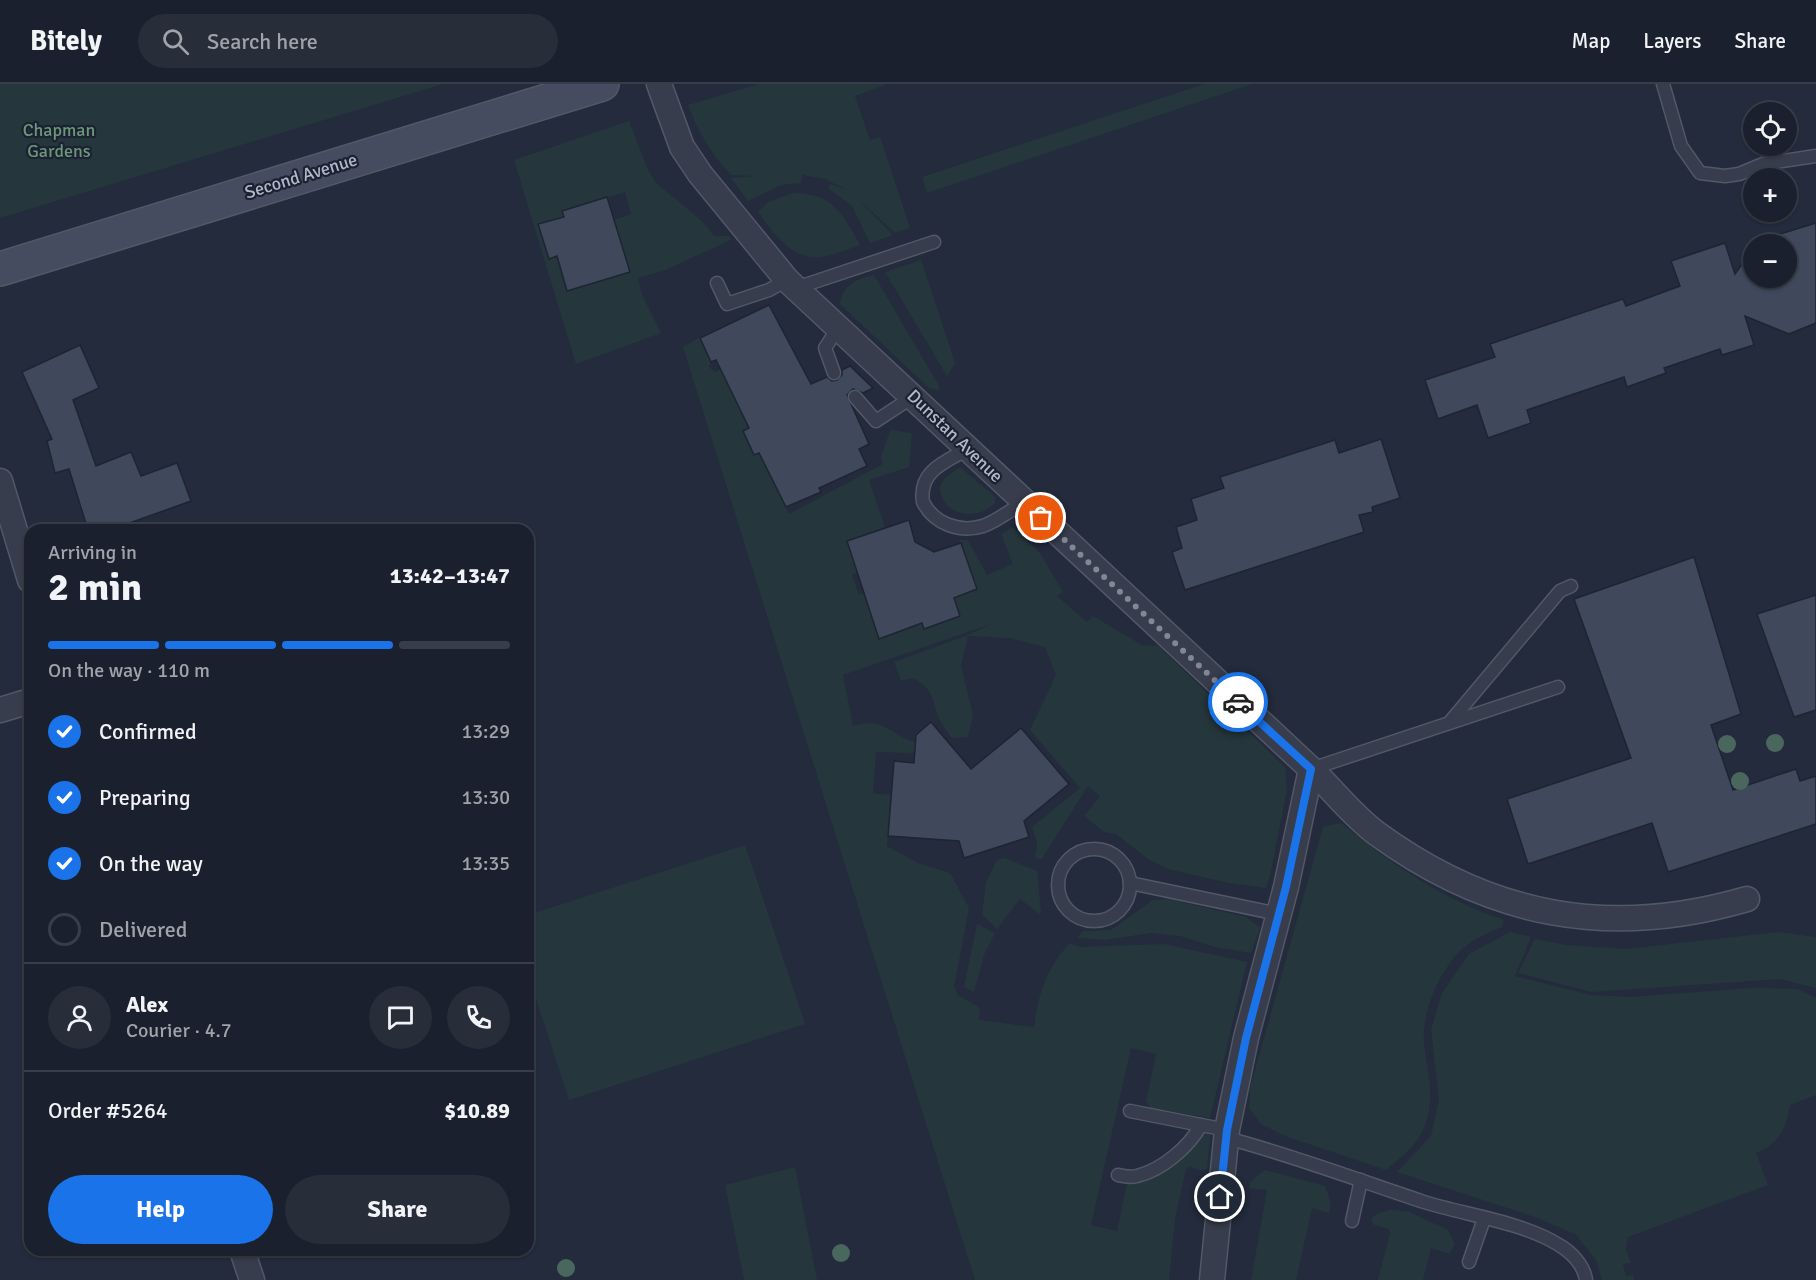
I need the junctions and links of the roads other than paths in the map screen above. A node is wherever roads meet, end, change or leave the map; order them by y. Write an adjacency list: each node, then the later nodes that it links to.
1 (602, 84): 6 (street, Second Avenue)
2 (659, 84): 8 (street, Dunstan Avenue)
3 (1663, 84): 4 (lane)
4 (1816, 156)
5 (934, 242): 8 (lane)
6 (0, 268)
7 (717, 283): 8 (lane)
8 (791, 284): 9 (street, Dunstan Avenue)
9 (838, 328): 10 (lane); 11 (street, Dunstan Avenue)
10 (834, 374)
11 (914, 396): 12 (lane); 13 (street, Dunstan Avenue)
12 (855, 397)
13 (968, 449): 15 (street, Dunstan Avenue); 15 (lane)
14 (0, 481): 16 (street)
15 (1024, 502): 22 (street, Dunstan Avenue)
16 (24, 560)
17 (1571, 586): 21 (lane)
18 (1558, 687): 21 (lane)
19 (24, 703): 20 (street)
20 (0, 710)
21 (1448, 724): 22 (lane)
22 (1311, 769): 24 (street, Dunstan Avenue); 25 (street)
23 (1130, 883): 23 (lane); 25 (lane)
24 (1747, 899)
25 (1278, 914): 28 (street)
26 (1130, 1109): 27 (lane)
27 (1201, 1125): 28 (lane); 29 (lane)
28 (1227, 1134): 30 (lane); 36 (street)
29 (1118, 1161)
30 (1361, 1180): 31 (lane); 32 (lane)
31 (1484, 1219): 34 (lane); 37 (lane)
32 (1352, 1221)
33 (244, 1256): 35 (street)
34 (1470, 1262)
35 (252, 1280)
36 (1212, 1280)
37 (1586, 1280)

